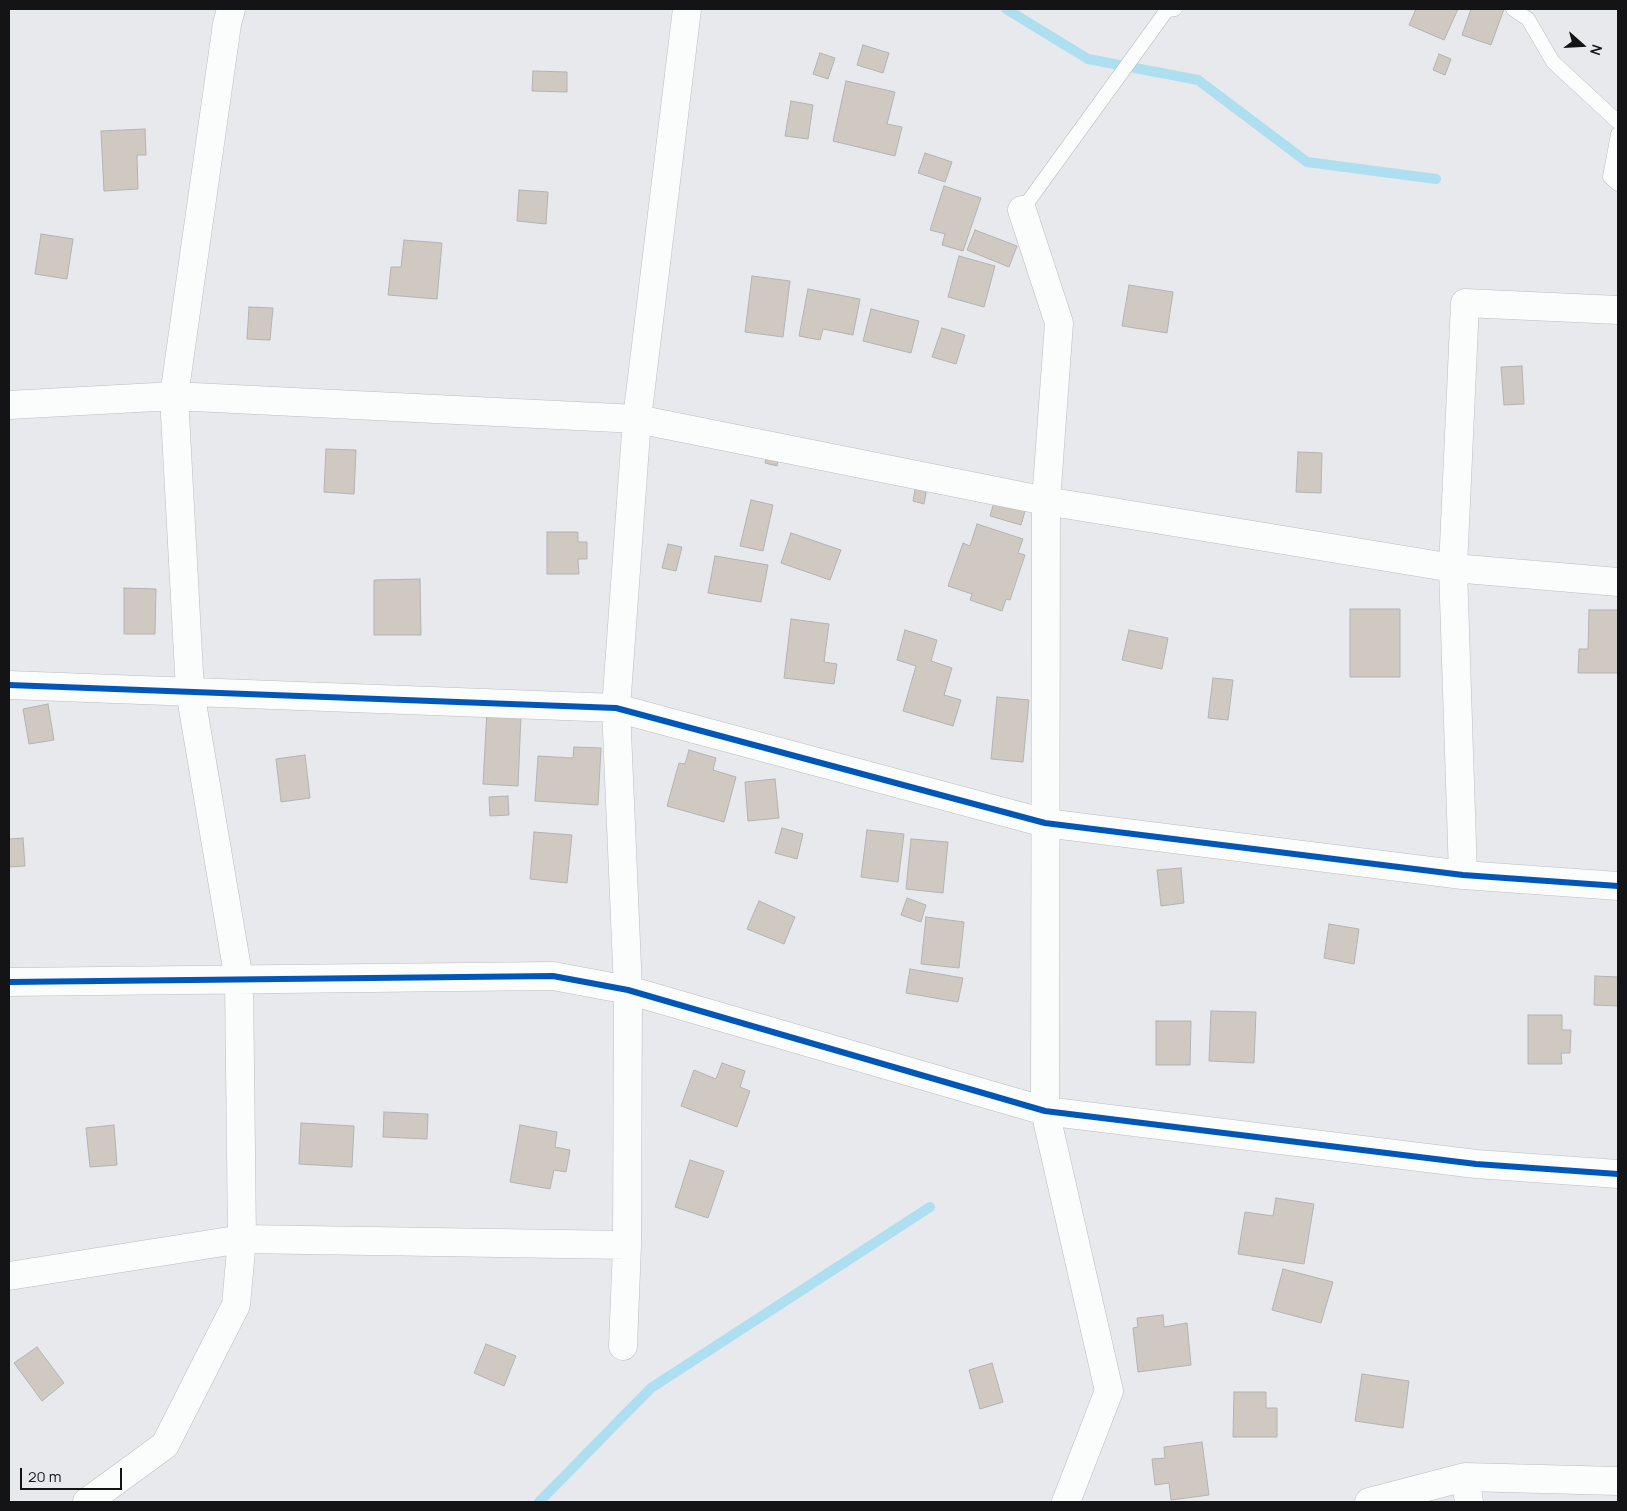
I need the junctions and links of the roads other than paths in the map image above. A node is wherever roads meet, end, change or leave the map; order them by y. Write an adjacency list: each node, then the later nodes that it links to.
1 (231, 9): 10 (street)
2 (687, 9): 12 (street)
3 (1175, 9): 8 (lane)
4 (1513, 9): 5 (lane)
5 (1618, 122)
6 (1618, 134): 7 (lane)
7 (1618, 184)
8 (1022, 210): 13 (street)
9 (1618, 310): 14 (street)
10 (174, 396): 11 (street); 12 (street); 17 (street)
11 (9, 405)
12 (637, 419): 13 (street); 18 (street)
13 (1046, 502): 14 (street); 19 (street)
14 (1452, 568): 15 (street); 20 (street)
15 (1618, 582)
16 (9, 685): 17 (street)
17 (190, 691): 18 (street); 22 (street)
18 (616, 708): 19 (street); 24 (street)
19 (1045, 823): 20 (street); 25 (street)
20 (1463, 875): 21 (street)
21 (1618, 886)
22 (239, 980): 23 (street); 24 (street); 27 (street)
23 (9, 982)
24 (628, 990): 25 (street); 28 (street)
25 (1046, 1111): 26 (street); 34 (street)
26 (1618, 1174)
27 (242, 1240): 28 (street); 29 (street); 33 (street)
28 (627, 1245): 30 (street)
29 (9, 1276)
30 (623, 1346)
31 (1618, 1481): 32 (street)
32 (1467, 1490): 35 (street)
33 (87, 1502)
34 (1066, 1502)
35 (1369, 1502)

